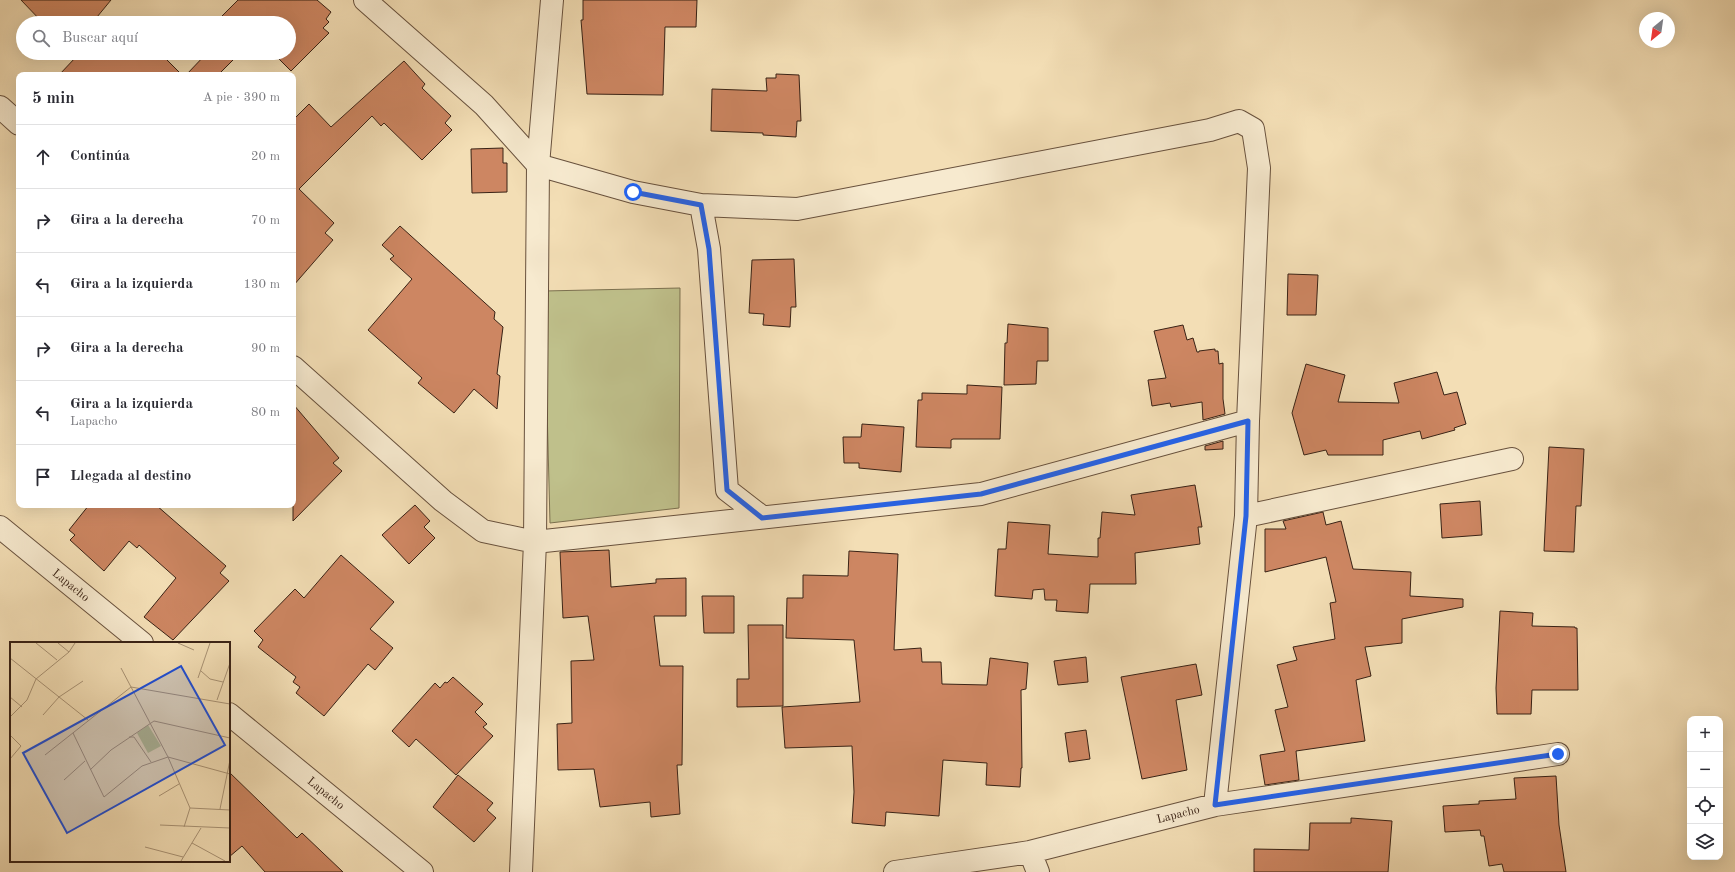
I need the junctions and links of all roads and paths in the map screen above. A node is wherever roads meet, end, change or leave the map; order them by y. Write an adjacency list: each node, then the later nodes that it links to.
1 (365, 0): 5 (street)
2 (552, 0): 5 (street)
3 (0, 107): 4 (street)
4 (16, 121)
5 (538, 165): 6 (street); 13 (street)
6 (701, 205): 8 (street); 11 (street)
7 (296, 370): 13 (street)
8 (1248, 421): 10 (street); 11 (street)
9 (1512, 459): 10 (street)
10 (1246, 516): 17 (street)
11 (762, 518): 13 (street)
12 (0, 527): 14 (street, Lapacho)
13 (535, 542): 20 (street)
14 (141, 642)
15 (230, 715): 19 (street, Lapacho)
16 (1558, 754): 17 (street, Lapacho)
17 (1215, 805): 18 (street, Lapacho)
18 (1030, 852): 21 (street, Lapacho); 22 (street)
19 (422, 872)
20 (521, 872)
21 (895, 872)
22 (1038, 872)

